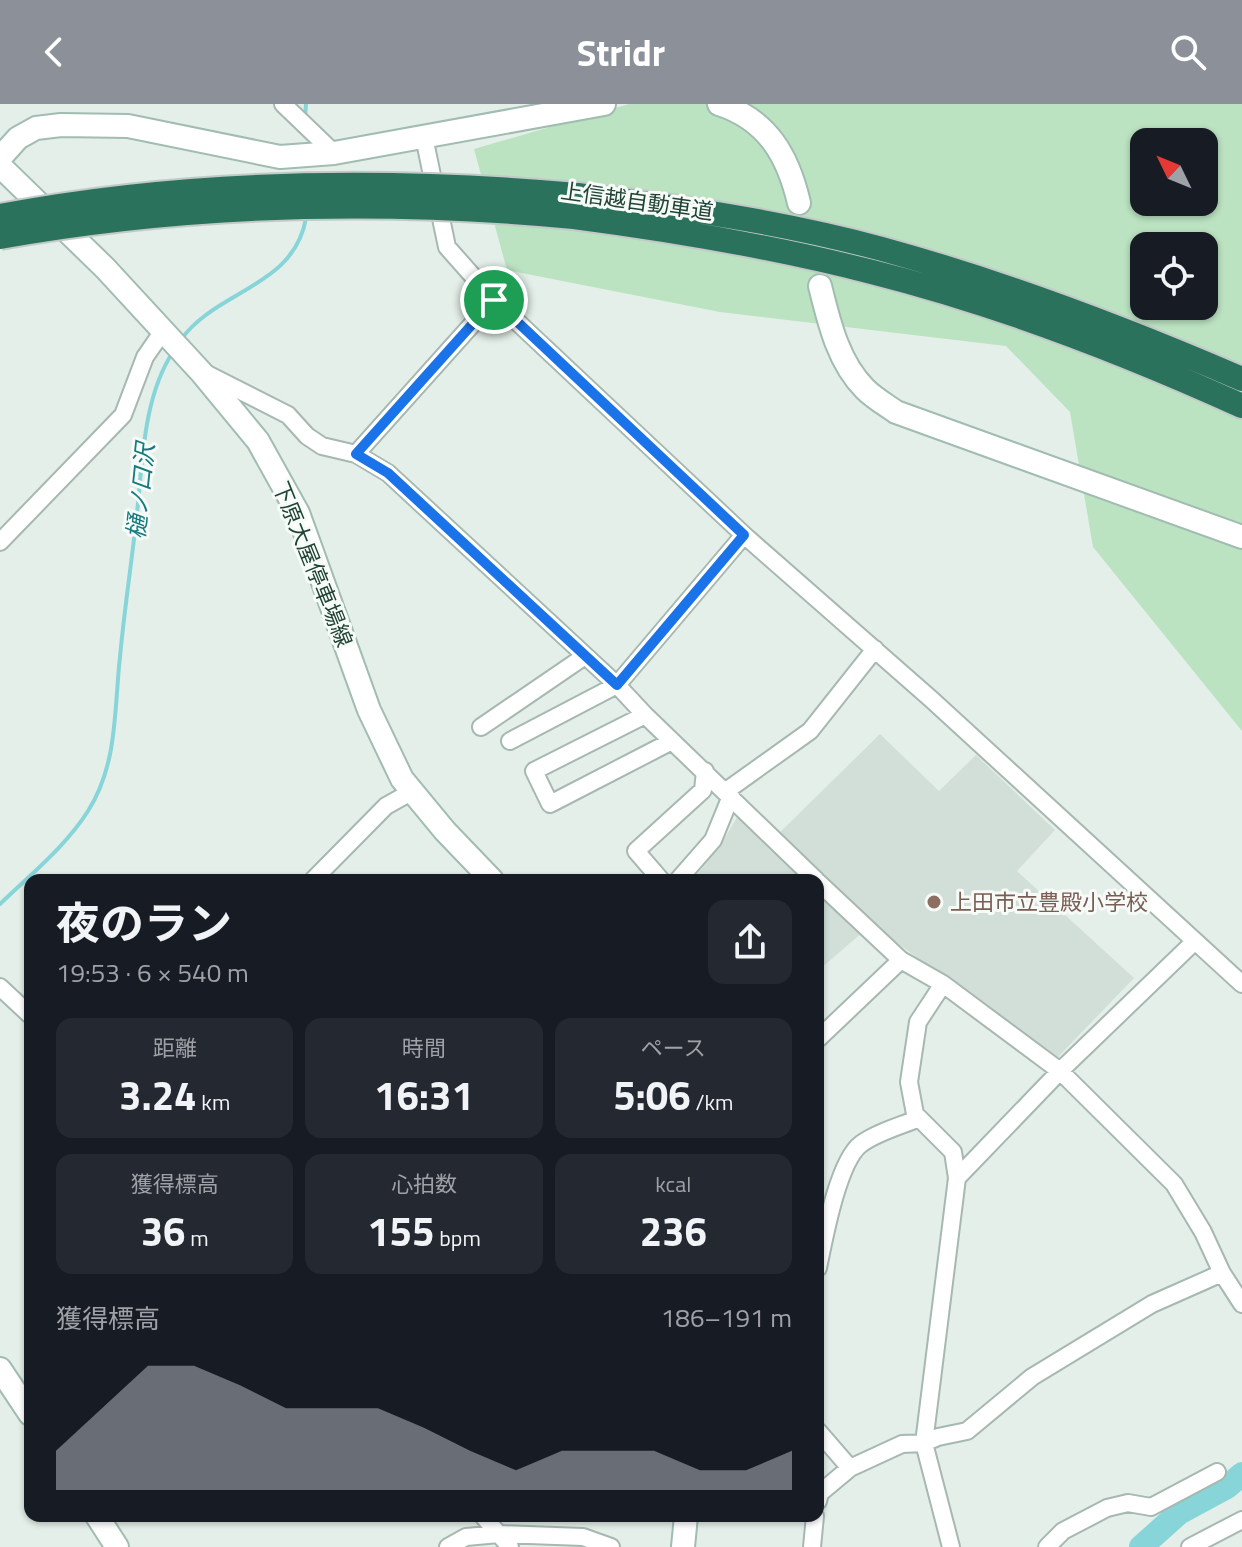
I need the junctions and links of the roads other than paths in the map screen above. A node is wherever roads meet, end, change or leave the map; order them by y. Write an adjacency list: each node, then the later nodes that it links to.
1 (283, 104): 5 (street)
2 (604, 104): 4 (street)
3 (719, 104): 8 (street)
4 (424, 137): 5 (street); 13 (street)
5 (334, 153): 6 (street)
6 (0, 158)
7 (0, 166): 14 (street, 下原大屋停車場線)
8 (799, 203)
9 (576, 206): 10 (highway, 上信越自動車道, bridge); 11 (highway, 上信越自動車道, bridge); 16 (highway, 上信越自動車道); 17 (highway, 上信越自動車道)
10 (0, 216)
11 (0, 237)
12 (820, 286): 20 (street)
13 (494, 300): 18 (street); 19 (street)
14 (172, 341): 15 (street, 下原大屋停車場線); 21 (street)
15 (201, 372): 18 (street); 30 (street, 下原大屋停車場線)
16 (1242, 379)
17 (1242, 406)
18 (356, 454): 23 (street)
19 (744, 535): 22 (street); 24 (street)
20 (1242, 537)
21 (0, 542)
22 (875, 649): 31 (street); 38 (street)
23 (585, 656): 24 (street); 26 (street)
24 (617, 685): 25 (street); 27 (street)
25 (645, 715): 28 (street); 28 (street)
26 (481, 727)
27 (510, 741)
28 (672, 741): 29 (street)
29 (705, 771): 31 (street); 34 (street)
30 (411, 792): 32 (street); 33 (street, 下原大屋停車場線)
31 (729, 794): 35 (street); 36 (street)
32 (319, 874)
33 (486, 874)
34 (656, 874)
35 (683, 874)
36 (810, 874)
37 (824, 888): 39 (street)
38 (1195, 941): 41 (street); 45 (street)
39 (901, 960): 40 (street); 44 (street)
40 (943, 984): 45 (street); 46 (street)
41 (1242, 984)
42 (0, 987): 43 (street)
43 (24, 1009)
44 (824, 1033)
45 (1060, 1071): 47 (street); 49 (street)
46 (919, 1118): 47 (street); 48 (street)
47 (957, 1178): 54 (street)
48 (824, 1239)
49 (1222, 1273): 50 (street); 54 (street)
50 (1242, 1304)
51 (0, 1369): 52 (street)
52 (24, 1405)
53 (824, 1438): 55 (street)
54 (924, 1443): 55 (street); 70 (street)
55 (850, 1468): 57 (street)
56 (1217, 1472): 71 (street)
57 (824, 1490)
58 (1242, 1520): 72 (street)
59 (101, 1522): 64 (street)
60 (488, 1522): 63 (street)
61 (685, 1522): 68 (street)
62 (814, 1522): 69 (street)
63 (499, 1534): 65 (street); 66 (street); 67 (street)
64 (117, 1547)
65 (448, 1547)
66 (510, 1547)
67 (611, 1547)
68 (683, 1547)
69 (812, 1547)
70 (951, 1547)
71 (1047, 1547)
72 (1190, 1547)

